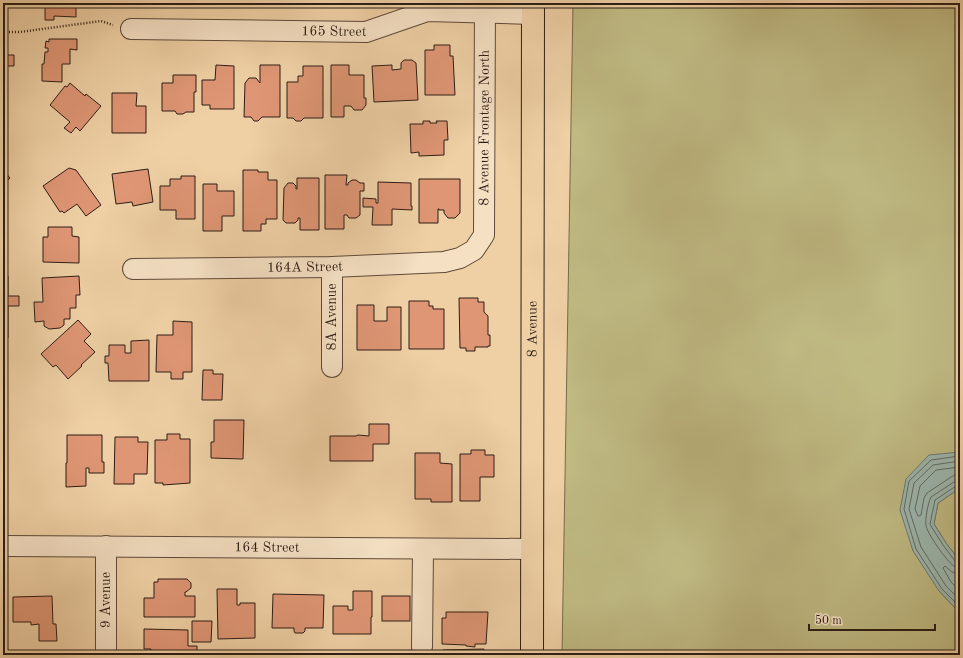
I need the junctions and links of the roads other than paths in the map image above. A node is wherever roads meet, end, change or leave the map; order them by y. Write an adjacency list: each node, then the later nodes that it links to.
1 (485, 8): 2 (street, 165 Street); 3 (street, 165 Street); 4 (street, 8 Avenue Frontage North)
2 (533, 9): 11 (main road, 8 Avenue)
3 (131, 29)
4 (474, 250): 5 (street, 164A Street)
5 (332, 267): 6 (street, 164A Street); 7 (street, 8A Avenue)
6 (133, 269)
7 (332, 367)
8 (3, 546): 9 (street, 164 Street)
9 (106, 546): 10 (street, 164 Street); 13 (street, 9 Avenue)
10 (423, 549): 11 (street, 164 Street); 12 (street)
11 (532, 549): 14 (main road, 8 Avenue)
12 (422, 647)
13 (106, 655)
14 (532, 655)

